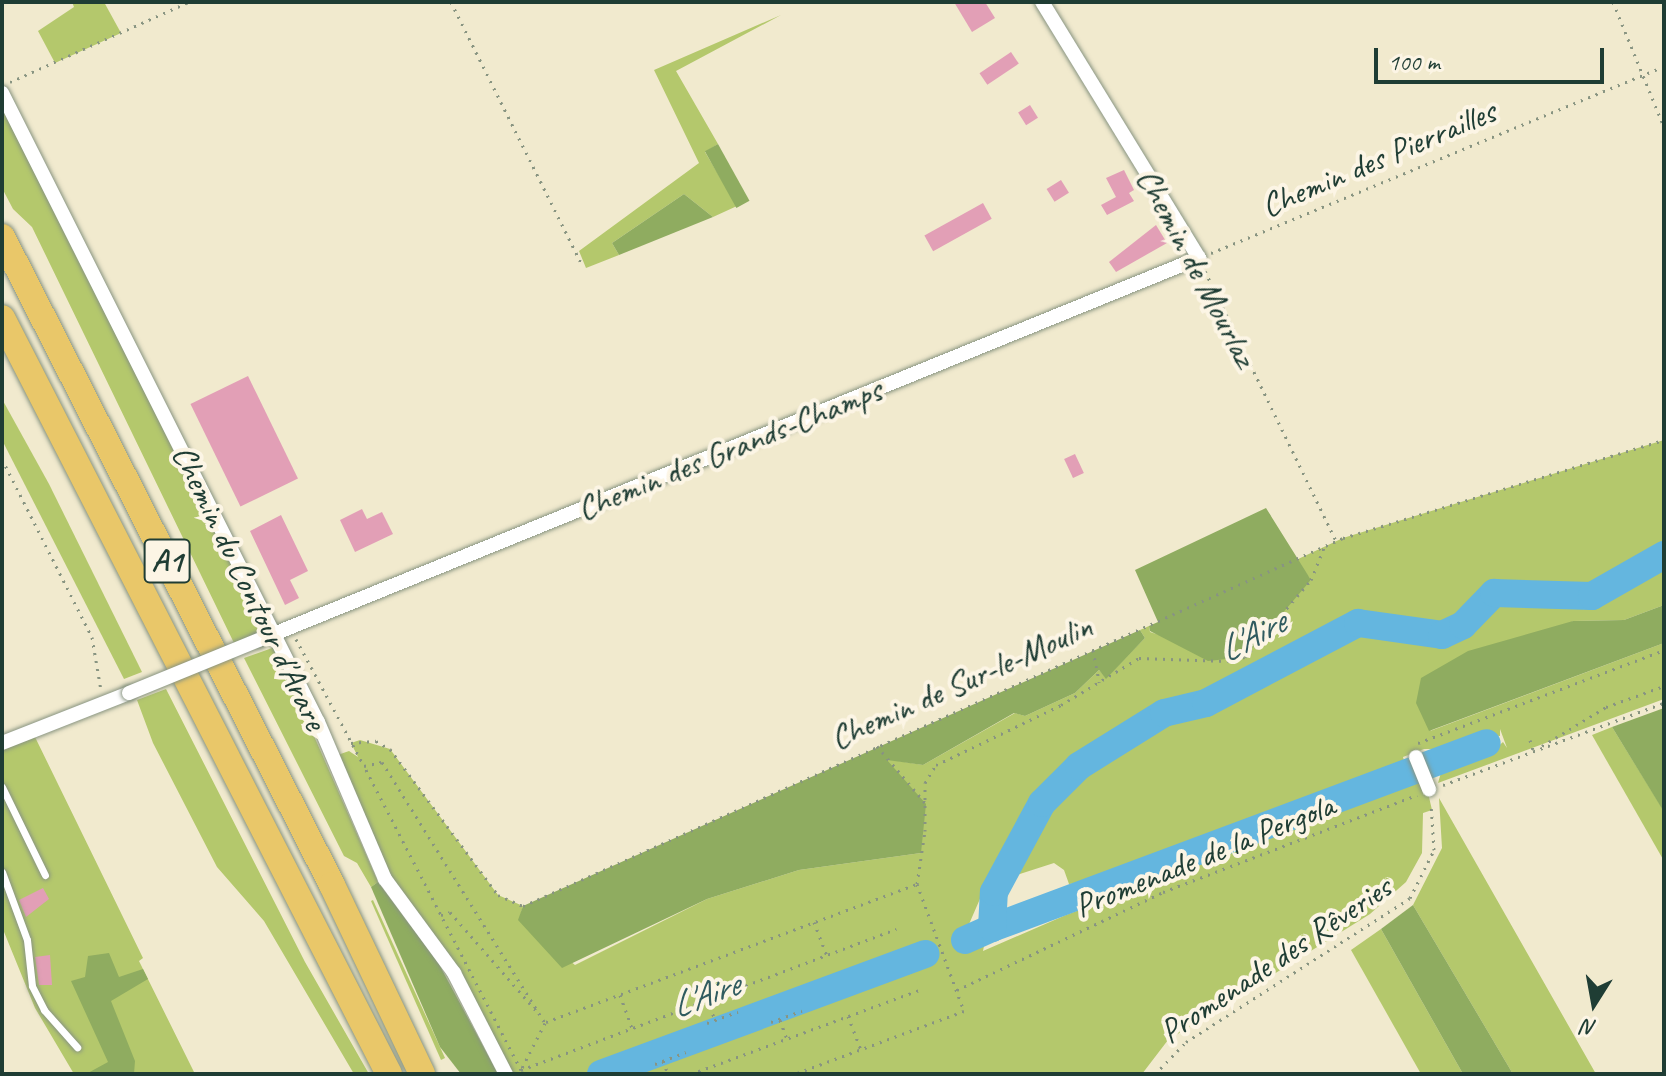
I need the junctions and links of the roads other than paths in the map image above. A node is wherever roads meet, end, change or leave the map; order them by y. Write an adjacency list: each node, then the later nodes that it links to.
1 (1042, 2): 4 (street, Chemin de Mourlaz)
2 (2, 93): 6 (street, Chemin du Contour d'Arare)
3 (2, 237): 15 (highway, A1)
4 (1199, 258): 6 (street, Chemin des Grands-Champs)
5 (2, 318): 14 (highway, A1)
6 (275, 634): 7 (street, Chemin des Grands-Champs, bridge); 16 (street, Chemin du Contour d'Arare)
7 (2, 743)
8 (1416, 757): 9 (street)
9 (1427, 785)
10 (2, 787): 12 (lane)
11 (2, 872): 13 (lane)
12 (45, 875)
13 (77, 1047)
14 (389, 1074)
15 (422, 1074)
16 (506, 1074)

